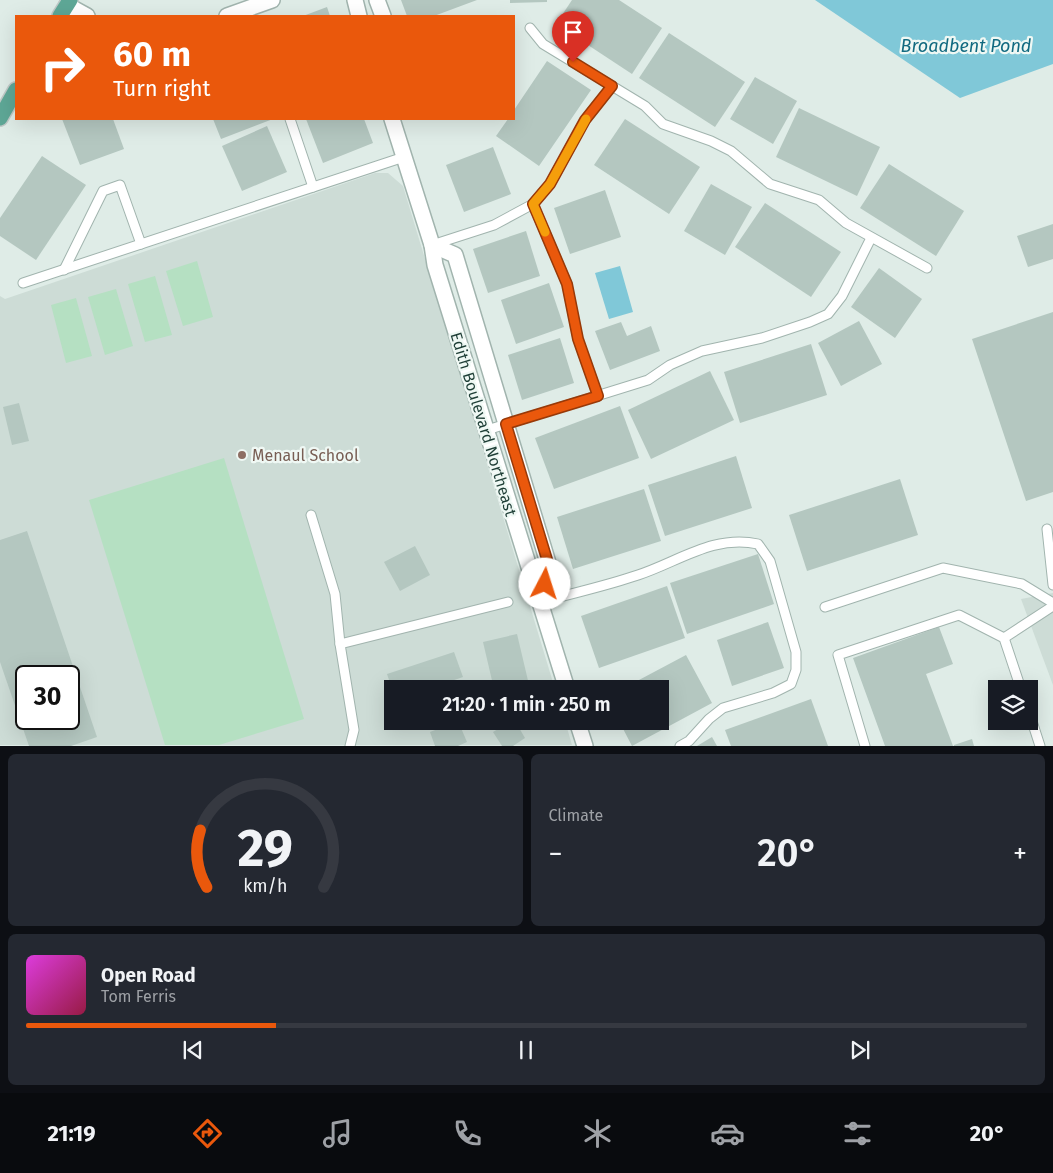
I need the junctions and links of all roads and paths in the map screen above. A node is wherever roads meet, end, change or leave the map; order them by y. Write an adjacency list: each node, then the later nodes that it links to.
1 (272, 0): 6 (street)
2 (355, 0): 7 (street)
3 (377, 0): 8 (street)
4 (66, 7): 5 (street)
5 (85, 15)
6 (230, 15)
7 (359, 15)
8 (383, 15)
9 (530, 28): 10 (lane)
10 (612, 86): 17 (lane); 18 (lane)
11 (15, 92): 12 (main road)
12 (0, 118)
13 (290, 120): 16 (lane)
14 (392, 120): 15 (street, Edith Boulevard Northeast)
15 (404, 157): 16 (lane); 20 (street, Edith Boulevard Northeast)
16 (313, 187): 19 (lane)
17 (533, 204): 20 (lane); 24 (lane)
18 (871, 238): 21 (lane); 24 (lane)
19 (141, 244): 22 (lane); 22 (lane)
20 (432, 245): 25 (street, Edith Boulevard Northeast); 26 (street, Edith Boulevard Northeast)
21 (927, 268)
22 (64, 270): 23 (lane)
23 (23, 283)
24 (598, 396): 25 (lane)
25 (506, 424): 26 (lane); 31 (street, Edith Boulevard Northeast)
26 (487, 430): 31 (street, Edith Boulevard Northeast)
27 (311, 515): 35 (lane)
28 (1047, 529): 29 (lane)
29 (1053, 585)
30 (508, 602): 35 (lane)
31 (541, 602): 36 (street, Edith Boulevard Northeast); 42 (lane)
32 (1053, 604): 33 (lane); 34 (lane)
33 (825, 606)
34 (1004, 638): 37 (lane); 43 (lane)
35 (340, 644): 40 (lane)
36 (564, 680)
37 (1018, 680)
38 (580, 730): 41 (street)
39 (1035, 730): 44 (lane)
40 (350, 746)
41 (584, 746)
42 (680, 746)
43 (865, 746)
44 (1040, 746)

